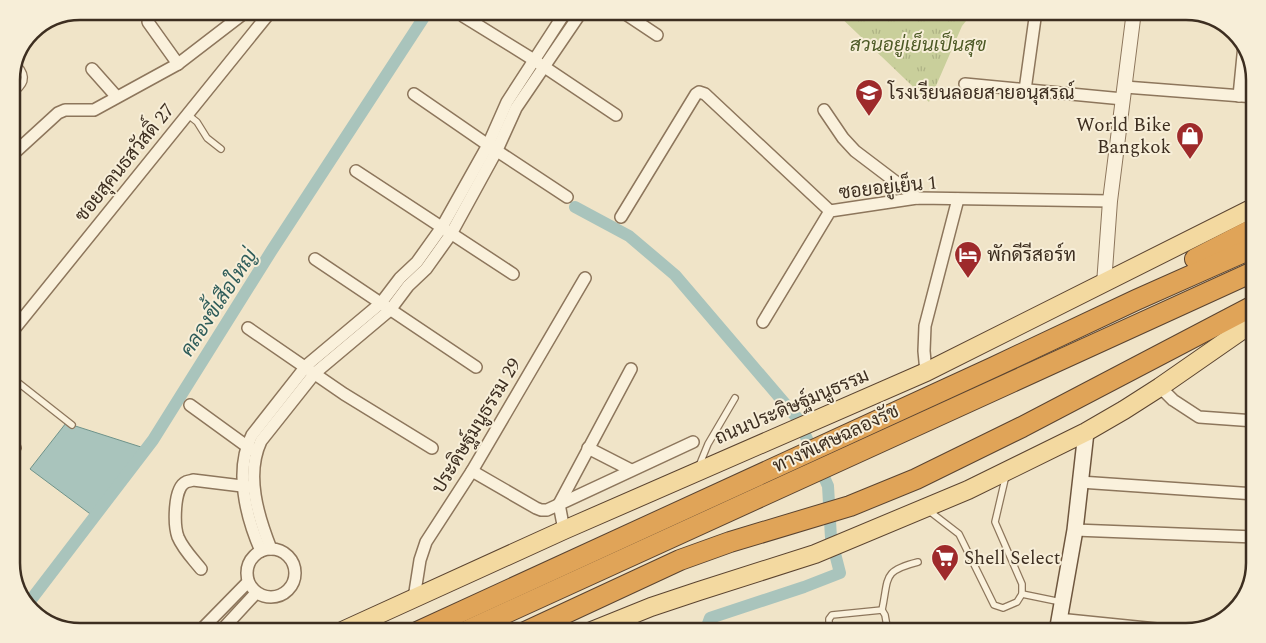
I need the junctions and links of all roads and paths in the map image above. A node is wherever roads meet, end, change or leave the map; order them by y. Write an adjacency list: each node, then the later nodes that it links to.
1 (235, 20): 13 (street)
2 (264, 20): 25 (street, ซอยสุคนธสวัสดิ์ 27)
3 (470, 20): 12 (street)
4 (561, 20): 12 (street)
5 (575, 20): 12 (street)
6 (634, 20): 10 (street)
7 (1035, 20): 18 (street)
8 (1133, 20): 19 (street)
9 (148, 22): 13 (street)
10 (657, 35)
11 (1243, 60): 22 (street)
12 (539, 63): 26 (street); 28 (street)
13 (178, 64): 21 (street)
14 (21, 68): 17 (lane)
15 (92, 69): 21 (street)
16 (965, 84): 18 (street)
17 (20, 89)
18 (1025, 90): 19 (street)
19 (1124, 93): 22 (street); 34 (street)
20 (414, 94): 28 (street)
21 (116, 96): 27 (street)
22 (1239, 96): 23 (street)
23 (1246, 96)
24 (824, 110): 32 (street)
25 (188, 114): 29 (lane); 50 (street, ซอยสุคนธสวัสดิ์ 27)
26 (616, 114)
27 (20, 148)
28 (492, 148): 31 (street); 38 (street)
29 (221, 149)
30 (356, 171): 38 (street)
31 (567, 197)
32 (917, 198): 33 (street, ซอยอยู่เย็น 1); 35 (street, ซอยอยู่เย็น 1)
33 (958, 200): 34 (street, ซอยอยู่เย็น 1); 57 (street)
34 (1110, 201): 45 (street)
35 (830, 211): 37 (street); 51 (street, ซอยอยู่เย็น 1)
36 (1246, 212): 45 (main road, ถนนประดิษฐ์มนูธรรม)
37 (621, 217)
38 (446, 230): 42 (street); 47 (street); 48 (street)
39 (1246, 233): 46 (highway)
40 (1246, 251): 46 (highway, ทางพิเศษฉลองรัช)
41 (315, 259): 47 (street)
42 (512, 274)
43 (1246, 275): 94 (highway, ทางพิเศษฉลองรัช)
44 (586, 278): 70 (street, ประดิษฐ์มนูธรรม 29)
45 (1104, 284): 57 (main road, ถนนประดิษฐ์มนูธรรม)
46 (1136, 300): 93 (highway, ทางพิเศษฉลองรัช)
47 (381, 302): 48 (street); 56 (street)
48 (390, 310): 54 (street); 56 (street)
49 (1246, 311): 95 (highway)
50 (20, 322)
51 (763, 322)
52 (1246, 327): 59 (main road)
53 (248, 328): 56 (street)
54 (476, 367)
55 (631, 369): 67 (street)
56 (310, 370): 66 (street); 68 (street)
57 (926, 372): 71 (main road, ถนนประดิษฐ์มนูธรรม)
58 (20, 384): 63 (lane)
59 (1160, 387): 62 (street); 64 (main road)
60 (736, 398): 71 (lane)
61 (190, 406): 68 (street)
62 (1246, 420)
63 (72, 424)
64 (1086, 432): 72 (main road); 73 (main road)
65 (693, 442): 69 (street)
66 (432, 448)
67 (588, 448): 69 (street); 76 (street)
68 (251, 449): 74 (street)
69 (630, 470): 76 (street)
70 (472, 471): 76 (street); 87 (street, ประดิษฐ์มนูธรรม 29)
71 (698, 471): 78 (main road, ถนนประดิษฐ์มนูธรรม)
72 (1006, 471): 77 (main road); 86 (lane)
73 (1080, 482): 75 (street); 79 (main road)
74 (249, 487): 81 (street); 83 (street)
75 (1246, 493)
76 (559, 504): 78 (street)
77 (926, 508): 86 (lane); 96 (main road)
78 (564, 530): 87 (main road, ถนนประดิษฐ์มนูธรรม)
79 (1075, 530): 80 (street); 88 (main road)
80 (1246, 537)
81 (266, 550): 84 (street); 85 (street)
82 (918, 562): 89 (lane)
83 (201, 569)
84 (248, 582): 85 (street); 90 (street)
85 (256, 593): 91 (street)
86 (1022, 594): 88 (lane)
87 (414, 598): 92 (main road, ถนนประดิษฐ์มนูธรรม)
88 (1061, 602): 99 (main road)
89 (882, 610): 97 (lane); 98 (lane)
90 (208, 623)
91 (228, 623)
92 (360, 623)
93 (437, 623)
94 (484, 623)
95 (544, 623)
96 (619, 623)
97 (829, 623)
98 (887, 623)
99 (1058, 623)

